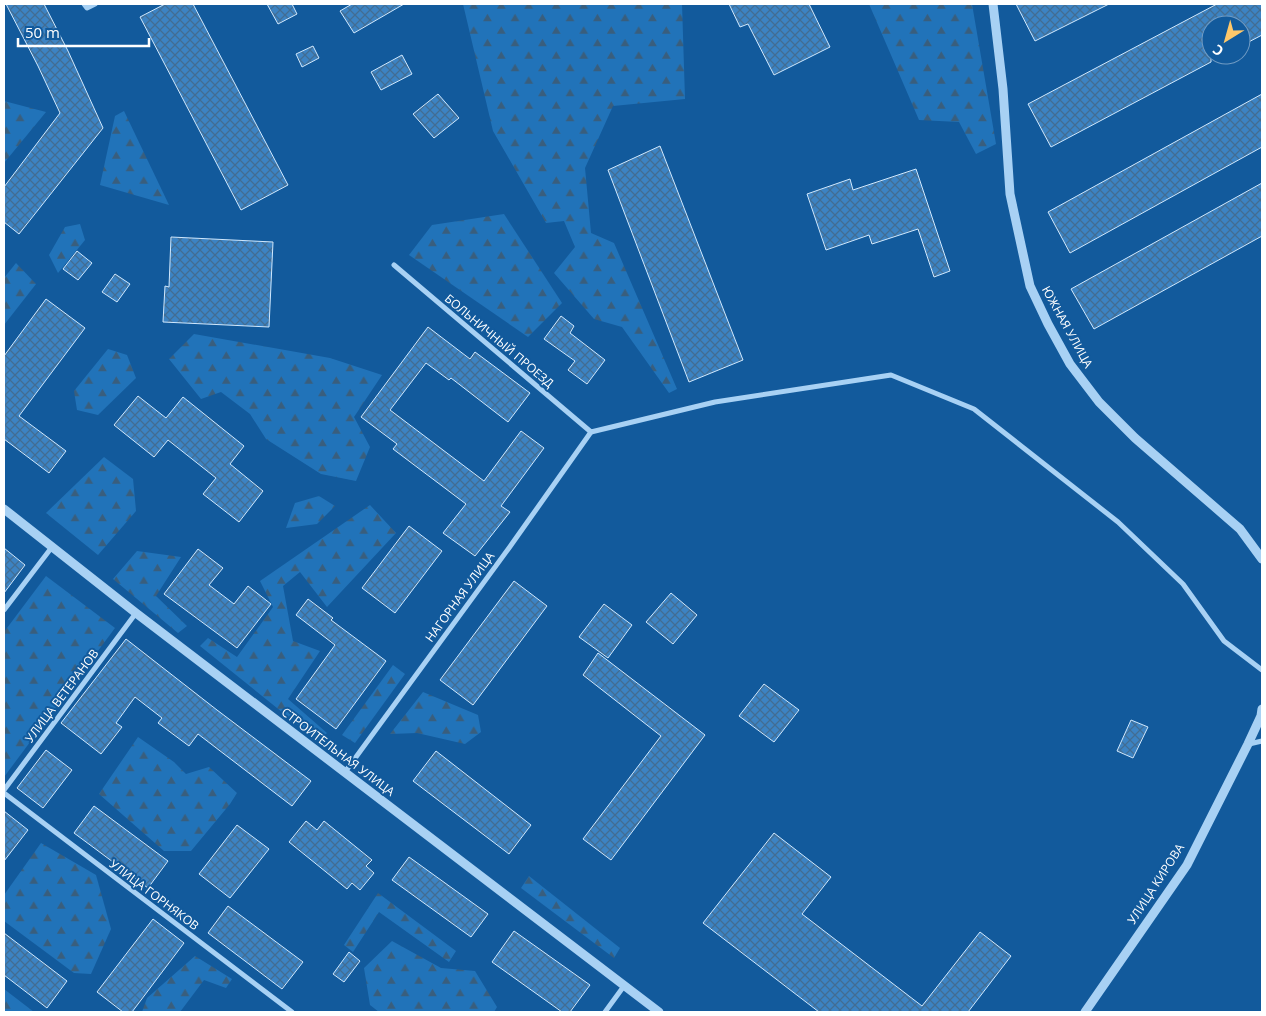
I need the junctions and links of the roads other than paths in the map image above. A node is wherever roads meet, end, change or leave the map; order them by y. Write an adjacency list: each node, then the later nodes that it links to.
1 (95, 4): 3 (street)
2 (993, 4): 8 (street, ЮЖНАЯ УЛИЦА)
3 (86, 6)
4 (394, 265): 5 (street, БОЛЬНИЧНЫЙ ПРОЕЗД)
5 (591, 432): 11 (street); 15 (street, НАГОРНАЯ УЛИЦА)
6 (4, 509): 7 (street, СТРОИТЕЛЬНАЯ УЛИЦА)
7 (52, 547): 9 (street); 10 (street, СТРОИТЕЛЬНАЯ УЛИЦА)
8 (1262, 559)
9 (4, 610)
10 (136, 614): 15 (street, СТРОИТЕЛЬНАЯ УЛИЦА); 16 (street, УЛИЦА ВЕТЕРАНОВ)
11 (1262, 670)
12 (1262, 709): 14 (street, УЛИЦА КИРОВА)
13 (1262, 741): 14 (street)
14 (1248, 744): 21 (street, УЛИЦА КИРОВА)
15 (344, 772): 17 (street, СТРОИТЕЛЬНАЯ УЛИЦА)
16 (4, 792): 18 (street, УЛИЦА ГОРНЯКОВ)
17 (624, 986): 19 (street); 20 (street, СТРОИТЕЛЬНАЯ УЛИЦА)
18 (292, 1012)
19 (605, 1012)
20 (659, 1012)
21 (1085, 1012)

